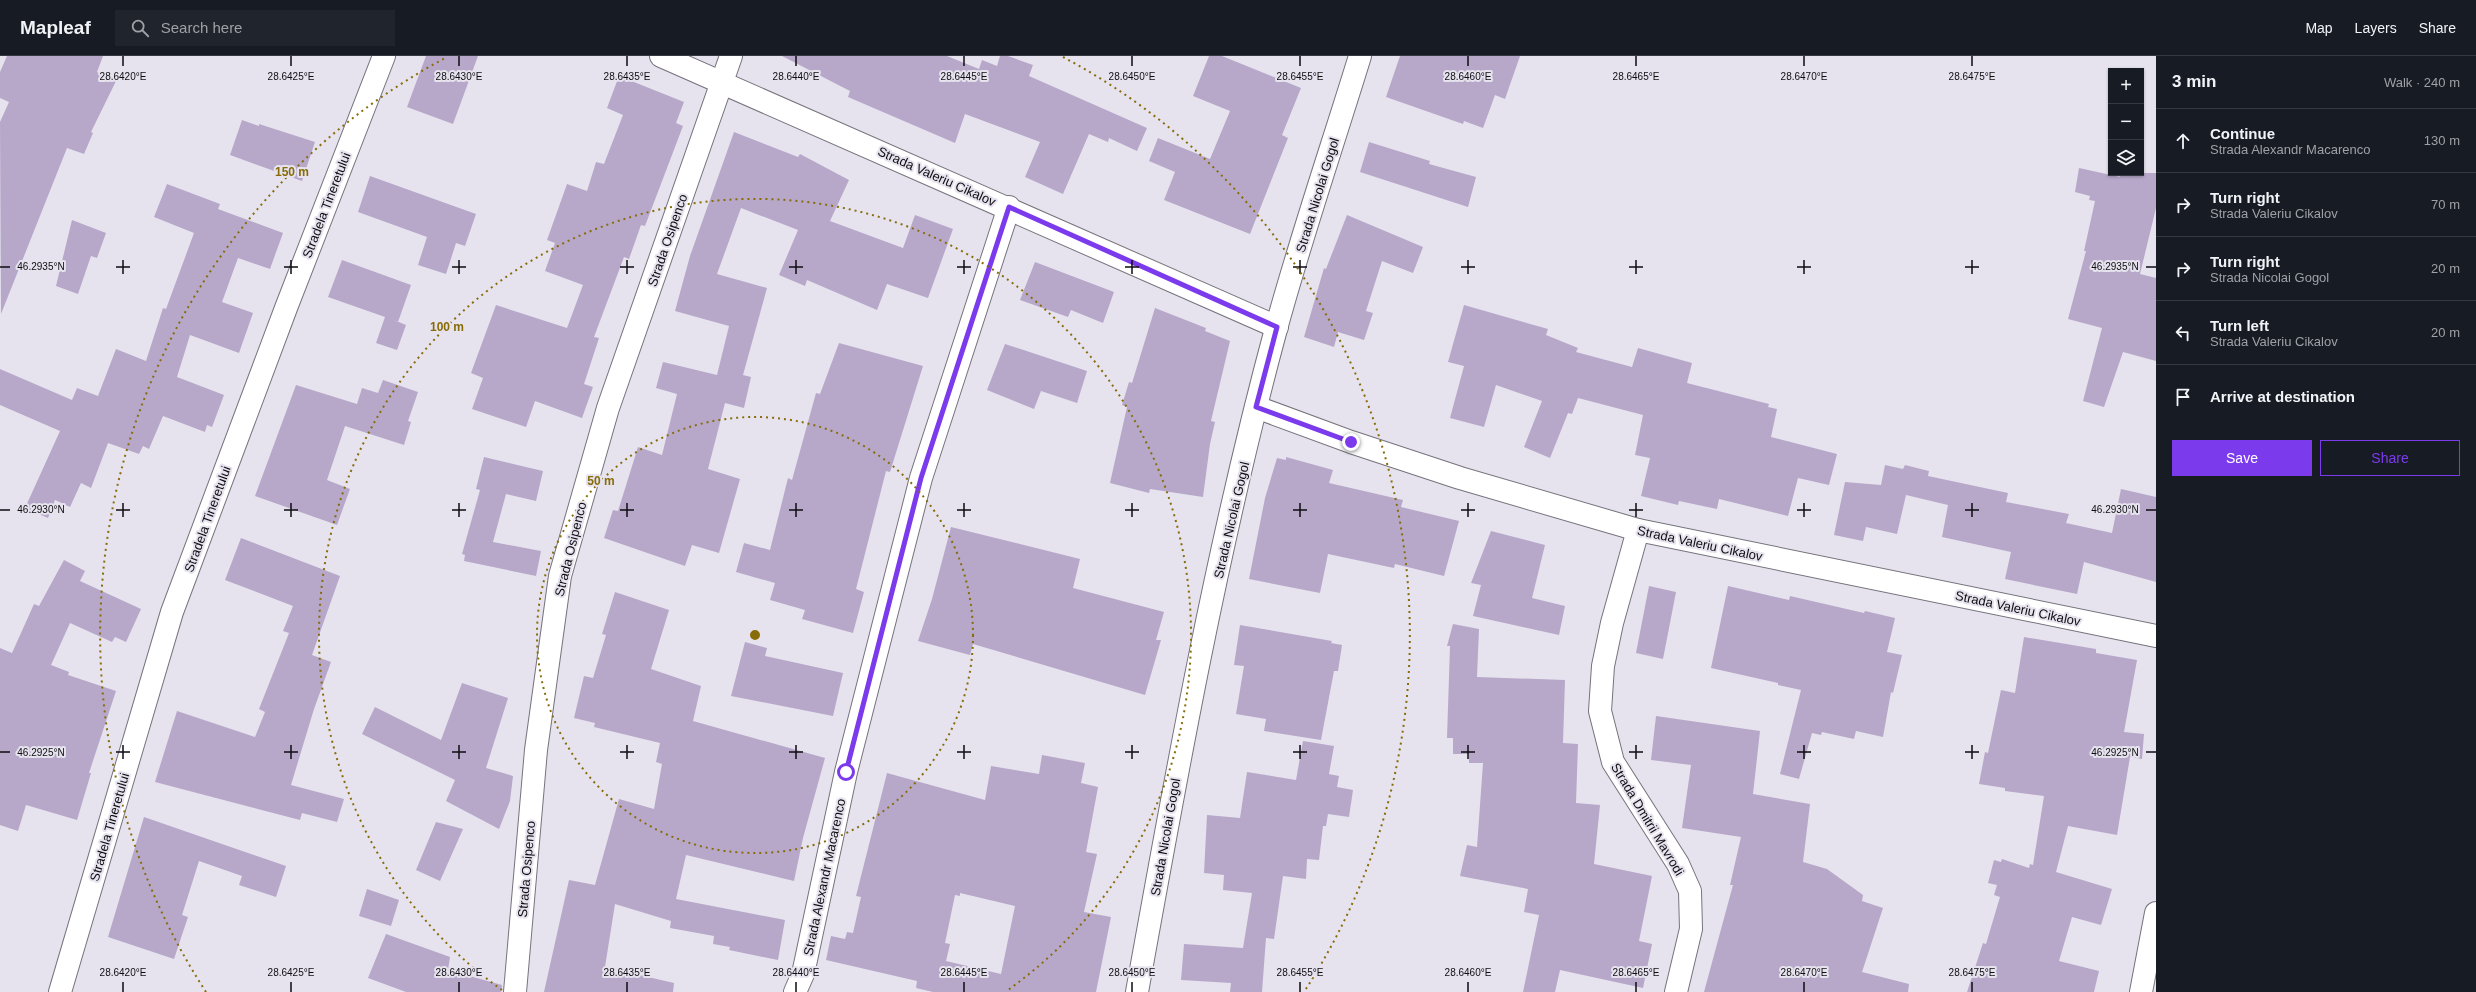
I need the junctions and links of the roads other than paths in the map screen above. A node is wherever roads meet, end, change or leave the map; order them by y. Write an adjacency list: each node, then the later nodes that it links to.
1 (384, 56): 12 (street, Stradela Tineretului)
2 (661, 56): 5 (street, Strada Valeriu Cikalov)
3 (731, 56): 5 (street, Strada Osipenco)
4 (1360, 56): 7 (street, Strada Nicolai Gogol)
5 (723, 82): 6 (street, Strada Valeriu Cikalov); 13 (street, Strada Osipenco)
6 (1009, 207): 7 (street, Strada Valeriu Cikalov); 14 (street, Strada Alexandr Macarenco)
7 (1277, 327): 8 (street, Strada Nicolai Gogol)
8 (1256, 407): 9 (street, Strada Valeriu Cikalov); 15 (street, Strada Nicolai Gogol)
9 (1638, 530): 10 (street, Strada Valeriu Cikalov); 16 (street, Strada Dmitrii Mavrodi)
10 (2156, 636)
11 (2156, 913): 17 (street)
12 (60, 992)
13 (515, 992)
14 (795, 992)
15 (1137, 992)
16 (1676, 992)
17 (2141, 992)

